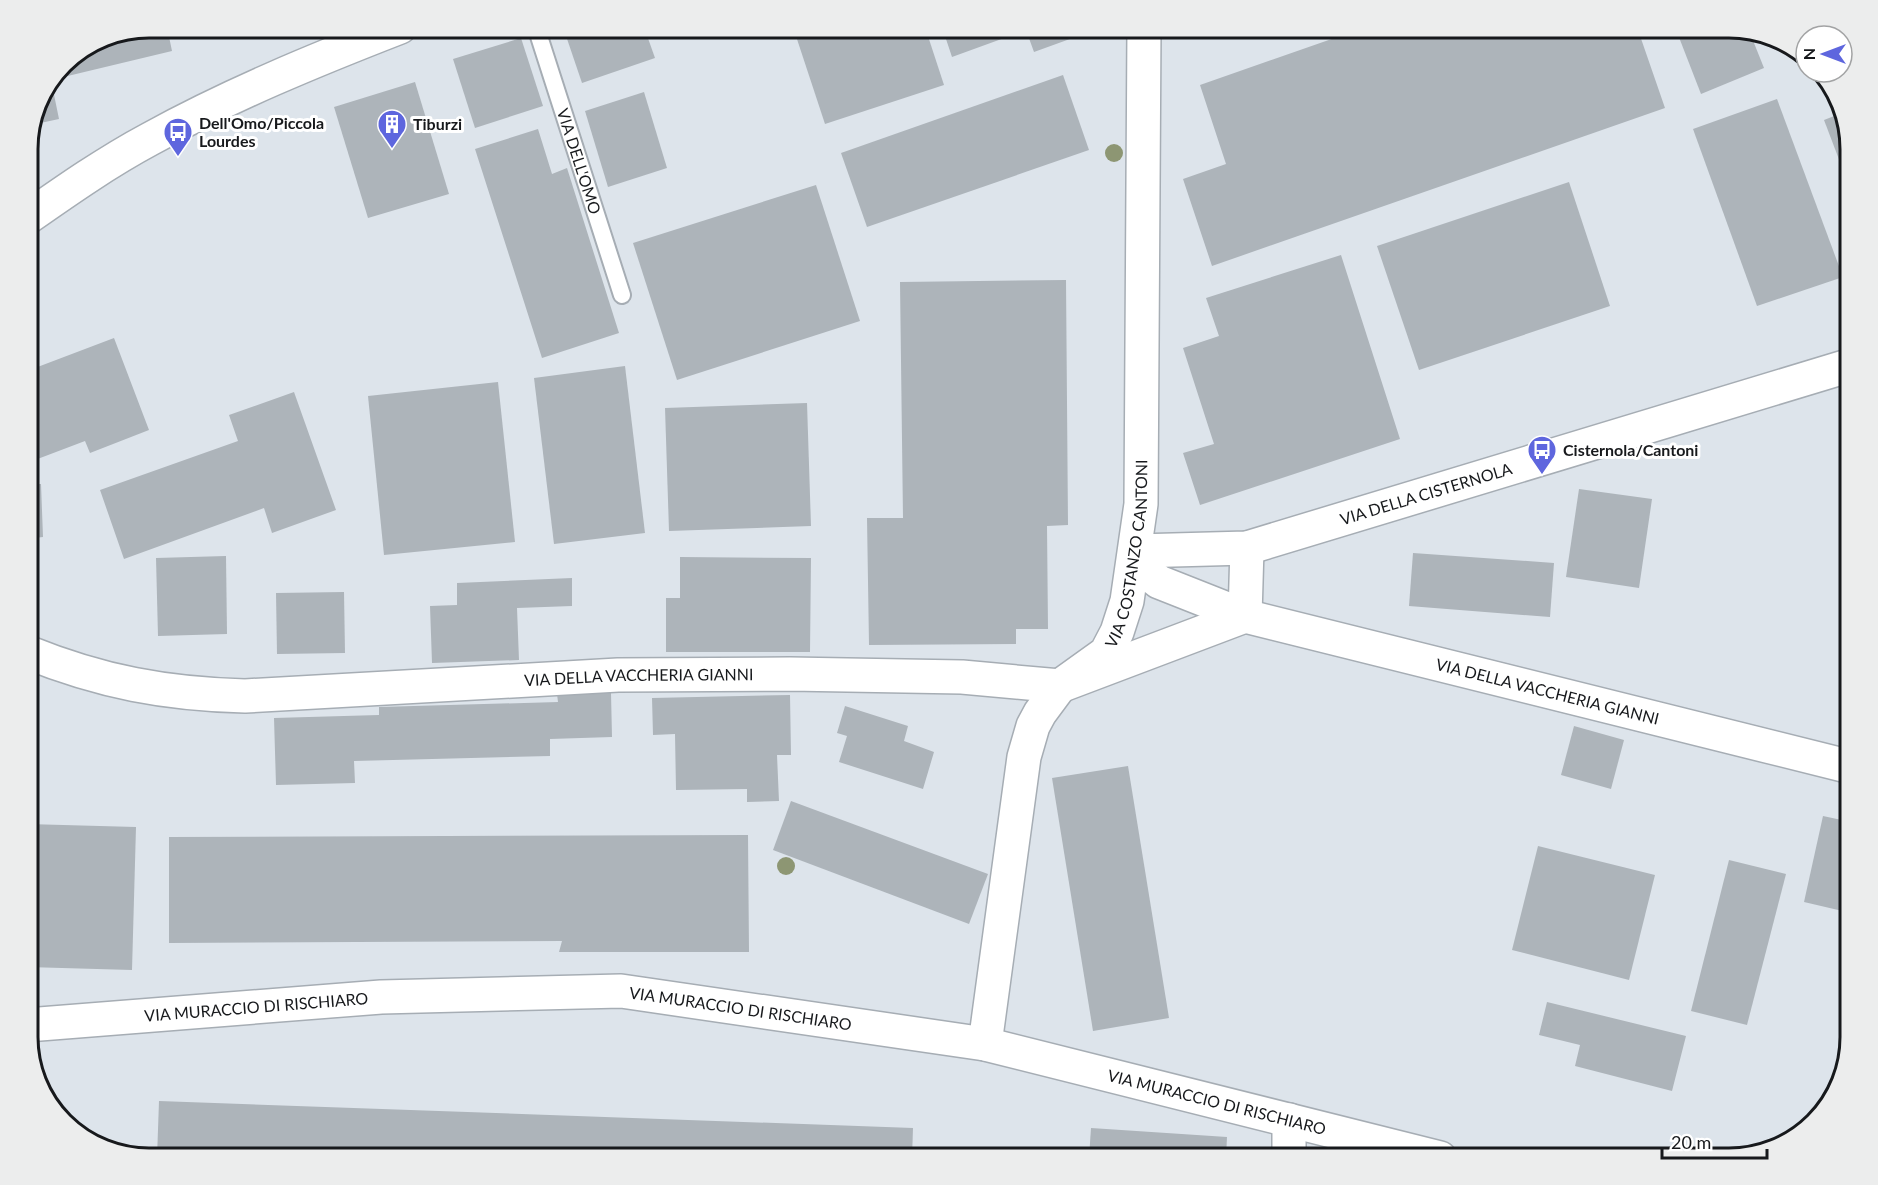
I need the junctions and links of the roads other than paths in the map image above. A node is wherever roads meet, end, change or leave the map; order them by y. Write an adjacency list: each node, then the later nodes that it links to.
1 (374, 38): 4 (street)
2 (540, 38): 5 (lane, VIA DELL'OMO)
3 (1144, 38): 8 (street, VIA COSTANZO CANTONI)
4 (38, 211)
5 (622, 295)
6 (1840, 368): 7 (street, VIA DELLA CISTERNOLA)
7 (1247, 548): 8 (street, VIA DELLA CISTERNOLA); 9 (street)
8 (1136, 550): 9 (street, VIA DELLA VACCHERIA GIANNI); 11 (street, VIA COSTANZO CANTONI)
9 (1245, 616): 11 (street, VIA DELLA VACCHERIA GIANNI); 12 (street, VIA DELLA VACCHERIA GIANNI)
10 (38, 656): 11 (street, VIA DELLA VACCHERIA GIANNI)
11 (1060, 686): 14 (street, VIA COSTANZO CANTONI)
12 (1840, 763)
13 (38, 1023): 14 (street, VIA MURACCIO DI RISCHIARO)
14 (985, 1044): 15 (street, VIA MURACCIO DI RISCHIARO)
15 (1289, 1120): 16 (street); 17 (street, VIA MURACCIO DI RISCHIARO)
16 (1288, 1148)
17 (1400, 1148)

